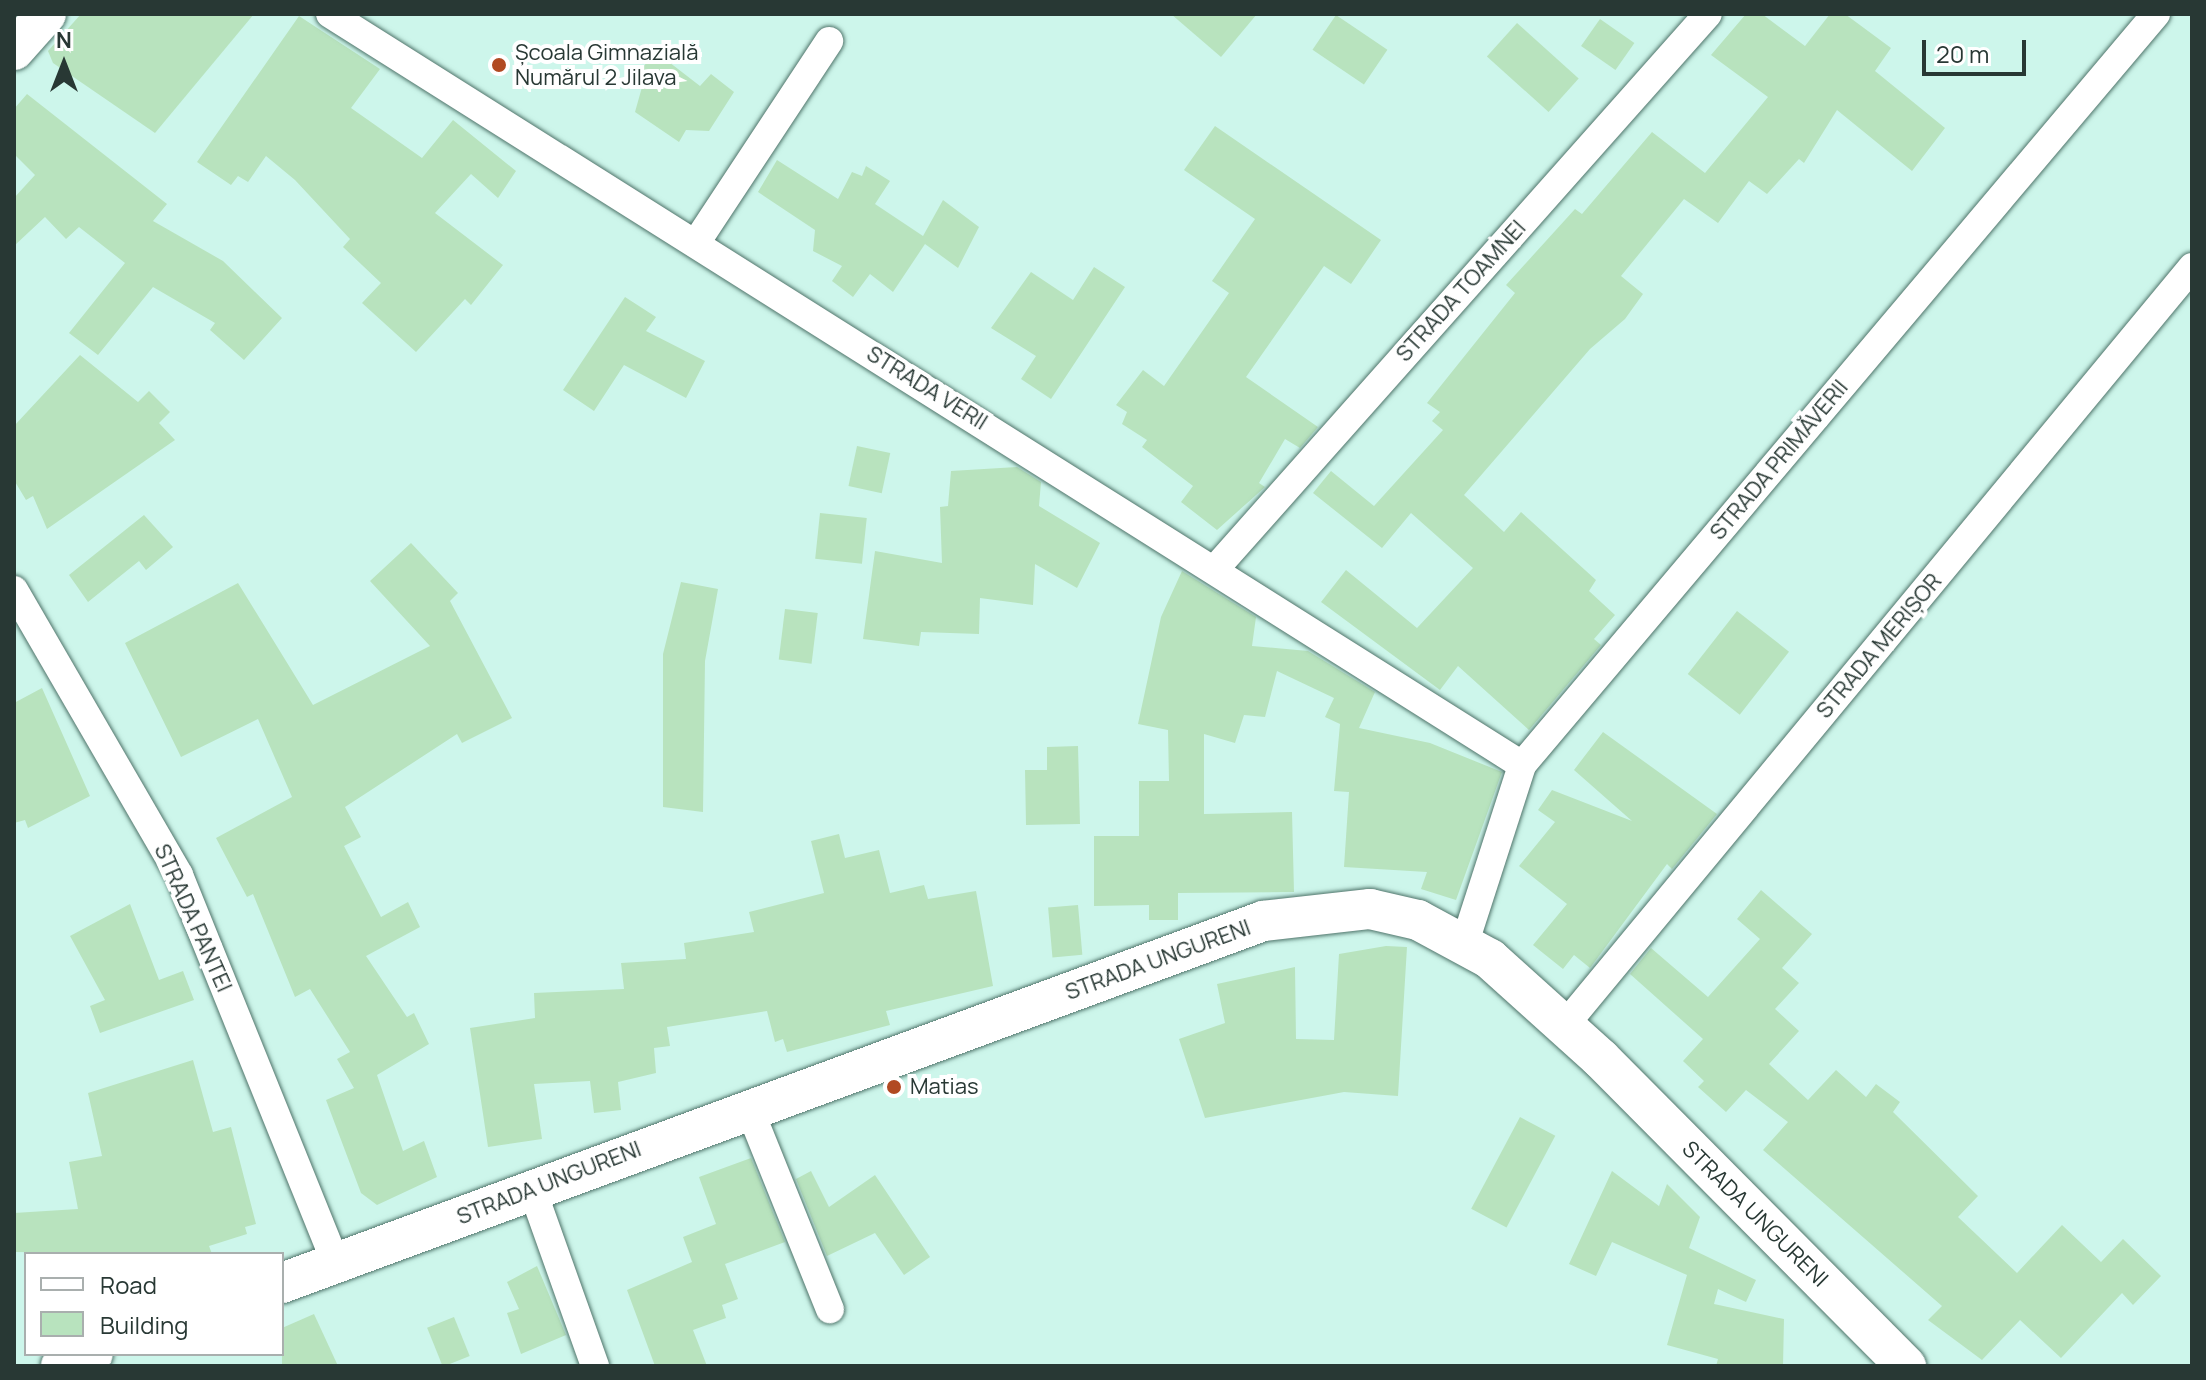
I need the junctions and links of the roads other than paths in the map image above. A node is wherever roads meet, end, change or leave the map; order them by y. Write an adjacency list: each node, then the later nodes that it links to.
1 (46, 14): 6 (main road)
2 (330, 14): 7 (street, STRADA VERII)
3 (1708, 14): 9 (street, STRADA TOAMNEI)
4 (2156, 14): 11 (street, STRADA PRIMĂVERII)
5 (829, 41): 7 (street)
6 (14, 50)
7 (696, 243): 9 (street, STRADA VERII)
8 (2192, 267): 13 (street, STRADA MERIȘOR)
9 (1215, 569): 11 (street, STRADA VERII)
10 (14, 590): 16 (street, STRADA PANTEI)
11 (1522, 765): 12 (street, STRADA PRIMĂVERII)
12 (1465, 942): 13 (main road, STRADA UNGURENI); 14 (main road, STRADA UNGURENI)
13 (1565, 1025): 22 (main road, STRADA UNGURENI)
14 (749, 1108): 15 (main road, STRADA UNGURENI); 18 (street)
15 (532, 1189): 16 (main road, STRADA UNGURENI); 21 (street)
16 (336, 1263): 17 (main road, STRADA UNGURENI)
17 (284, 1282)
18 (830, 1309)
19 (88, 1356): 20 (main road)
20 (61, 1366)
21 (595, 1366)
22 (1906, 1366)

